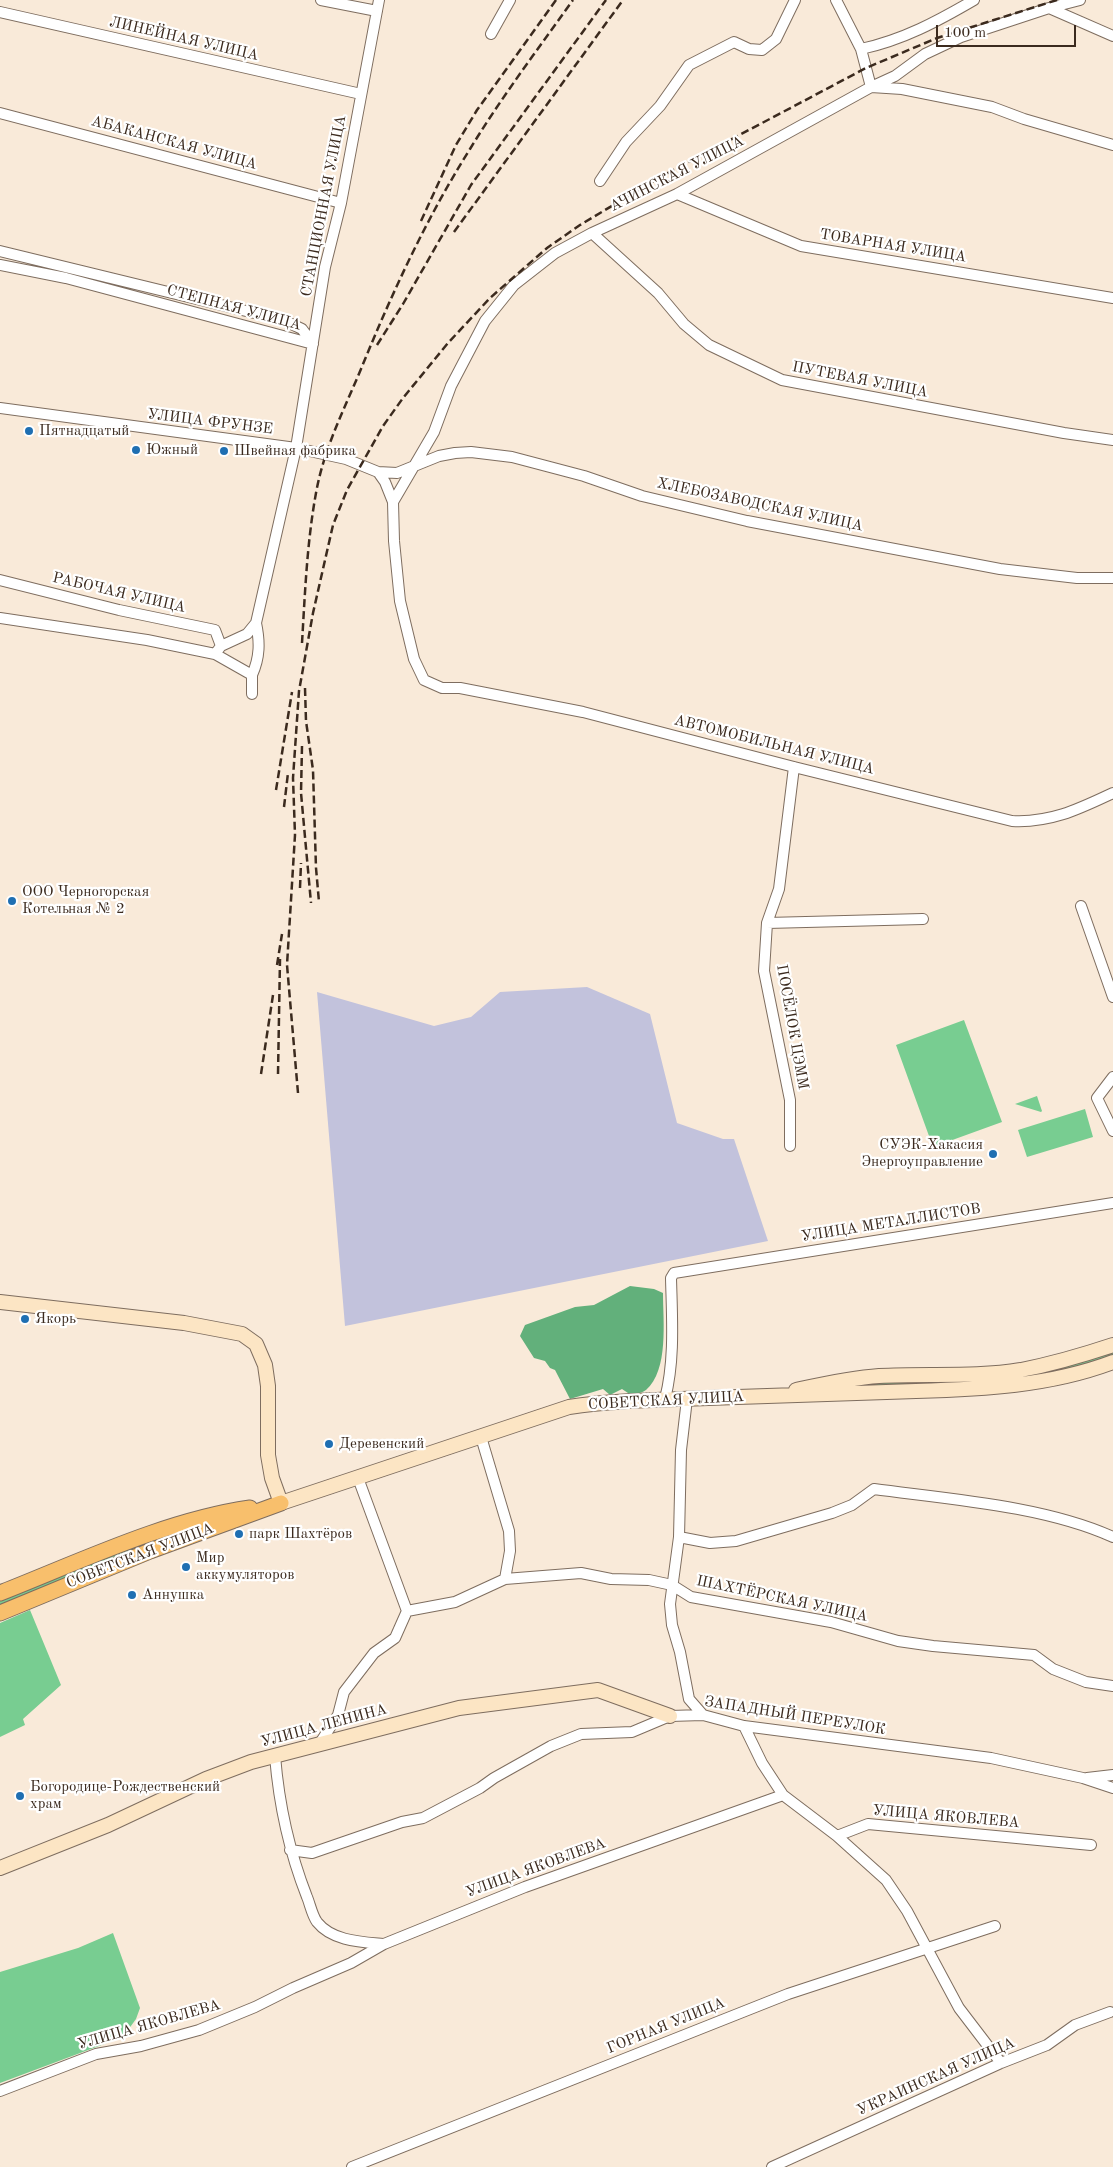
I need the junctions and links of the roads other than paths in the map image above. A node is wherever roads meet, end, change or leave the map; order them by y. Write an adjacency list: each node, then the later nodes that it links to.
1 (321, 0): 9 (street)
2 (380, 0): 9 (street, СТАНЦИОННАЯ УЛИЦА)
3 (510, 0): 11 (street)
4 (795, 0): 18 (street)
5 (836, 0): 13 (street)
6 (974, 0): 13 (street)
7 (1080, 0): 8 (street, АЧИНСКАЯ УЛИЦА)
8 (1049, 8): 12 (street); 14 (street, АЧИНСКАЯ УЛИЦА)
9 (377, 11): 15 (street, СТАНЦИОННАЯ УЛИЦА)
10 (0, 12): 15 (street, ЛИНЕЙНАЯ УЛИЦА)
11 (491, 34)
12 (1113, 36)
13 (862, 49): 14 (street)
14 (871, 87): 17 (street); 19 (street, АЧИНСКАЯ УЛИЦА)
15 (361, 94): 20 (street, СТАНЦИОННАЯ УЛИЦА)
16 (0, 113): 20 (street, АБАКАНСКАЯ УЛИЦА)
17 (1113, 145)
18 (600, 181)
19 (677, 194): 21 (street, АЧИНСКАЯ УЛИЦА); 24 (street, ТОВАРНАЯ УЛИЦА)
20 (341, 203): 25 (street, СТАНЦИОННАЯ УЛИЦА)
21 (592, 233): 27 (street, ПУТЕВАЯ УЛИЦА); 29 (street, АЧИНСКАЯ УЛИЦА)
22 (0, 251): 25 (street, СТЕПНАЯ УЛИЦА)
23 (0, 265): 25 (street, СТЕПНАЯ УЛИЦА)
24 (1113, 298)
25 (313, 344): 28 (street, СТАНЦИОННАЯ УЛИЦА)
26 (0, 411): 28 (street, УЛИЦА ФРУНЗЕ)
27 (1113, 440)
28 (296, 448): 30 (street, УЛИЦА ФРУНЗЕ); 35 (street)
29 (412, 468): 30 (street, ХЛЕБОЗАВОДСКАЯ УЛИЦА); 31 (street, АЧИНСКАЯ УЛИЦА); 32 (street, ХЛЕБОЗАВОДСКАЯ УЛИЦА)
30 (378, 472): 31 (street)
31 (393, 502): 39 (street, АВТОМОБИЛЬНАЯ УЛИЦА)
32 (1113, 578)
33 (0, 580): 36 (street, РАБОЧАЯ УЛИЦА)
34 (0, 618): 36 (street)
35 (256, 623): 36 (street); 37 (street)
36 (218, 650): 37 (street)
37 (252, 675): 38 (street)
38 (252, 694)
39 (794, 767): 40 (street, АВТОМОБИЛЬНАЯ УЛИЦА); 43 (street, ПОСЁЛОК ЦЭММ)
40 (1113, 793)
41 (1082, 906): 44 (street)
42 (922, 920): 43 (street)
43 (767, 924): 47 (street, ПОСЁЛОК ЦЭММ)
44 (1113, 997)
45 (1113, 1077): 46 (street)
46 (1113, 1130)
47 (790, 1146)
48 (1113, 1203): 53 (street, УЛИЦА МЕТАЛЛИСТОВ)
49 (0, 1302): 57 (main road)
50 (1113, 1345): 52 (main road, СОВЕТСКАЯ УЛИЦА)
51 (1113, 1362): 52 (main road, СОВЕТСКАЯ УЛИЦА)
52 (766, 1396): 54 (main road, СОВЕТСКАЯ УЛИЦА)
53 (665, 1399): 54 (main road, СОВЕТСКАЯ УЛИЦА); 55 (main road, СОВЕТСКАЯ УЛИЦА)
54 (687, 1399): 58 (street)
55 (481, 1437): 56 (main road, СОВЕТСКАЯ УЛИЦА); 60 (street)
56 (358, 1478): 57 (main road, СОВЕТСКАЯ УЛИЦА); 63 (street)
57 (281, 1503): 62 (main road, СОВЕТСКАЯ УЛИЦА); 64 (main road, СОВЕТСКАЯ УЛИЦА)
58 (679, 1537): 59 (street); 61 (street)
59 (1113, 1537)
60 (504, 1579): 61 (street, ШАХТЁРСКАЯ УЛИЦА); 63 (street, ШАХТЁРСКАЯ УЛИЦА)
61 (672, 1585): 65 (street, ШАХТЁРСКАЯ УЛИЦА); 66 (street)
62 (0, 1593)
63 (407, 1611): 69 (street)
64 (0, 1612)
65 (1113, 1686)
66 (703, 1715): 67 (street, ЗАПАДНЫЙ ПЕРЕУЛОК); 68 (street, ЗАПАДНЫЙ ПЕРЕУЛОК)
67 (670, 1716): 69 (main road, УЛИЦА ЛЕНИНА); 77 (street, ЗАПАДНЫЙ ПЕРЕУЛОК)
68 (744, 1726): 72 (street, ЗАПАДНЫЙ ПЕРЕУЛОК); 74 (street)
69 (320, 1743): 70 (main road, УЛИЦА ЛЕНИНА)
70 (274, 1756): 77 (street); 78 (main road, УЛИЦА ЛЕНИНА)
71 (1113, 1775): 72 (street, ЗАПАДНЫЙ ПЕРЕУЛОК)
72 (1084, 1778): 73 (street, ЗАПАДНЫЙ ПЕРЕУЛОК)
73 (1113, 1788)
74 (783, 1795): 75 (street); 80 (street, УЛИЦА ЯКОВЛЕВА)
75 (837, 1836): 76 (street, УЛИЦА ЯКОВЛЕВА); 81 (street)
76 (1092, 1845)
77 (290, 1850): 80 (street)
78 (0, 1868)
79 (995, 1926): 81 (street, ГОРНАЯ УЛИЦА)
80 (384, 1944): 84 (street, УЛИЦА ЯКОВЛЕВА)
81 (928, 1948): 83 (street); 85 (street, ГОРНАЯ УЛИЦА)
82 (1110, 2012): 83 (street, УКРАИНСКАЯ УЛИЦА)
83 (1001, 2063): 86 (street, УКРАИНСКАЯ УЛИЦА)
84 (0, 2091)
85 (352, 2167)
86 (772, 2167)

